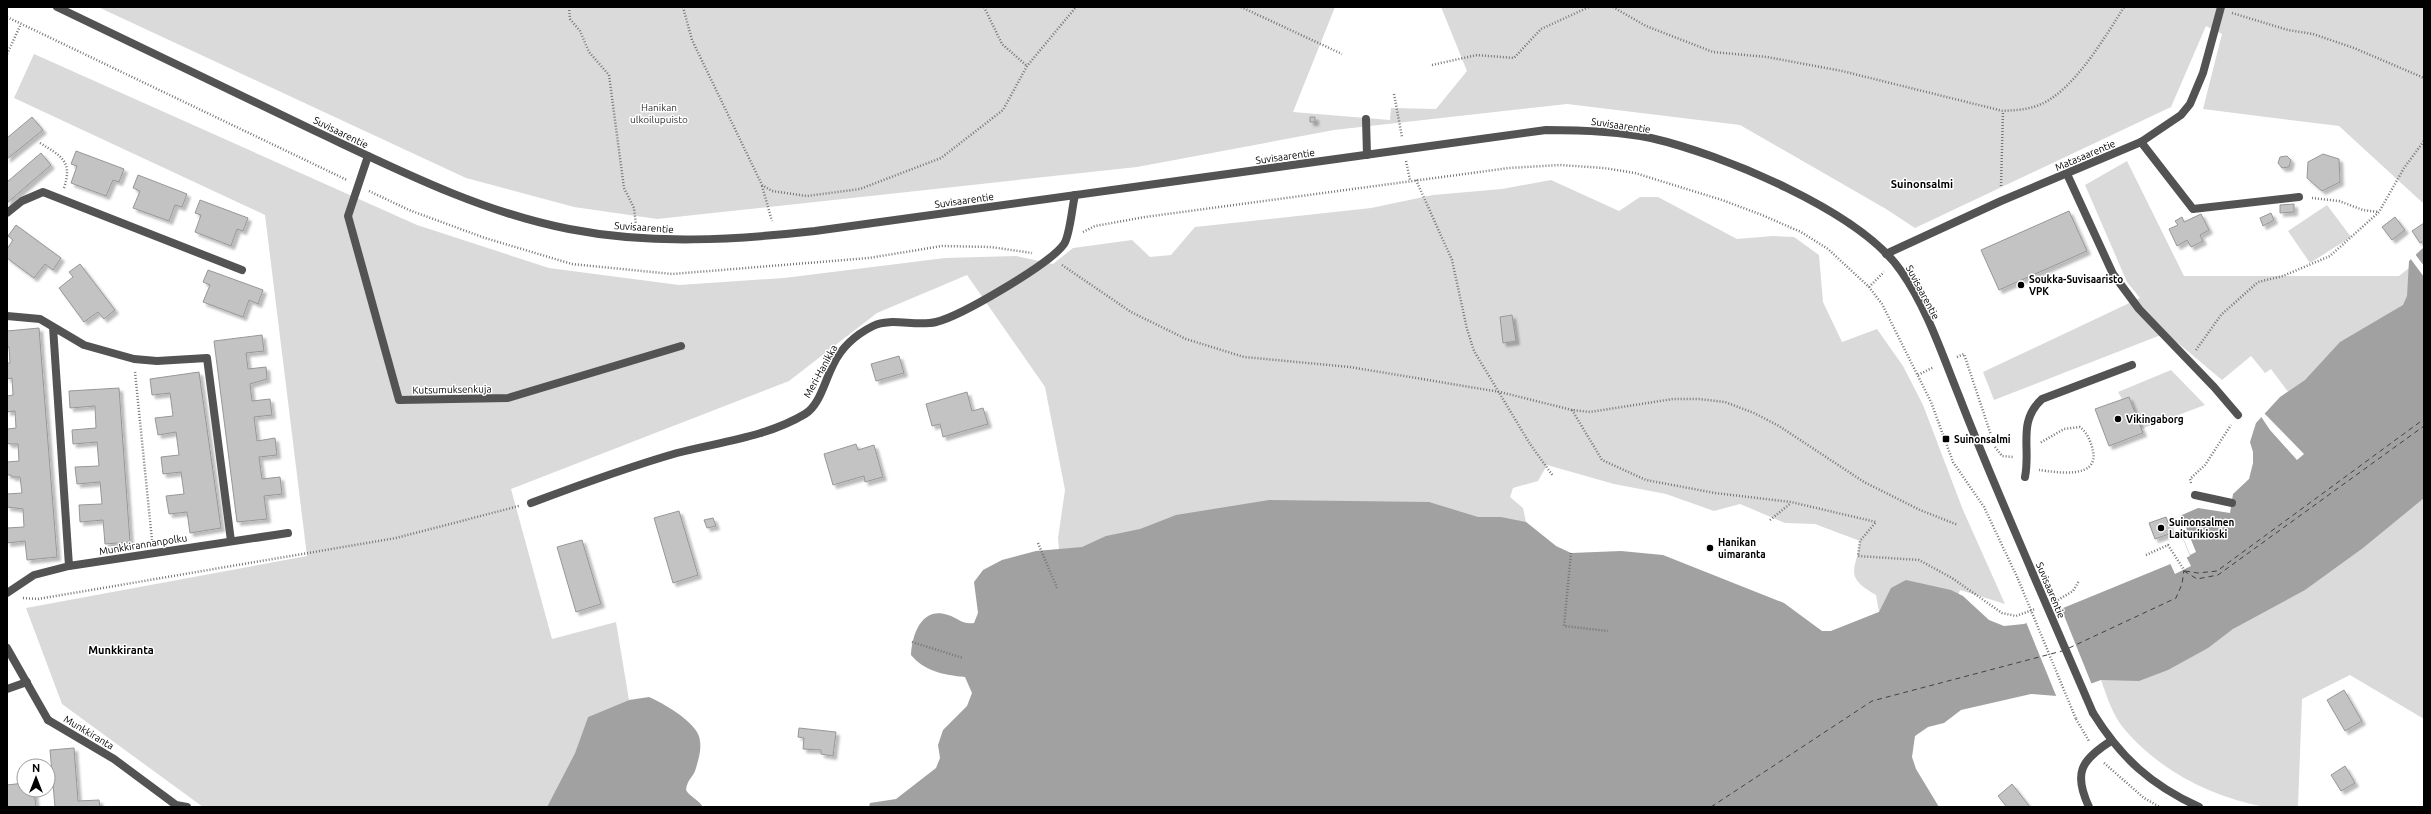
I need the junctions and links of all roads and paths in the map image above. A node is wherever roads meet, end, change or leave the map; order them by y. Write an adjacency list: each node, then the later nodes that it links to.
1 (57, 7): 26 (street, Suvisaarentie)
2 (569, 7): 40 (path)
3 (682, 7): 31 (path)
4 (984, 7): 16 (path)
5 (1076, 7): 16 (path)
6 (1241, 7): 14 (path)
7 (1590, 7): 15 (path)
8 (1613, 7): 19 (path)
9 (2124, 7): 19 (path)
10 (2221, 8): 17 (path); 23 (street, Matasaarentie)
11 (7, 17): 12 (path)
12 (21, 24): 13 (path); 32 (path)
13 (7, 54)
14 (1342, 54)
15 (1432, 65)
16 (1027, 66): 31 (path)
17 (2424, 78)
18 (1394, 94): 21 (path)
19 (2003, 111): 36 (path)
20 (1366, 119): 25 (street)
21 (1402, 138)
22 (2424, 141): 37 (path)
23 (2141, 142): 28 (street, Matasaarentie); 34 (street)
24 (40, 143): 35 (path)
25 (1367, 155): 33 (street, Suvisaarentie); 42 (street, Suvisaarentie)
26 (368, 156): 32 (street, Kutsumuksenkuja); 40 (street, Suvisaarentie)
27 (1407, 164): 29 (path)
28 (2067, 174): 36 (street, Matasaarentie); 56 (street)
29 (1410, 180): 30 (path); 41 (path)
30 (1416, 180): 46 (path); 54 (path)
31 (762, 185): 39 (path)
32 (358, 186): 43 (path); 50 (street, Kutsumuksenkuja)
33 (1075, 195): 39 (street, Suvisaarentie); 41 (street)
34 (2299, 197): 37 (path)
35 (61, 198): 38 (street); 45 (street)
36 (2001, 201): 42 (street, Matasaarentie)
37 (2379, 212): 49 (path)
38 (7, 213)
39 (776, 235): 40 (street, Suvisaarentie)
40 (638, 238)
41 (1064, 244): 43 (street, Meri-Hanikka)
42 (1886, 254): 44 (street, Suvisaarentie)
43 (1051, 256): 54 (path); 63 (street, Meri-Hanikka)
44 (1894, 262): 46 (path); 86 (street, Suvisaarentie, bridge)
45 (242, 270)
46 (1869, 287): 87 (path, bridge)
47 (7, 316): 48 (street)
48 (53, 327): 52 (street); 73 (street)
49 (2206, 336)
50 (681, 346)
51 (1964, 354): 57 (path)
52 (134, 359): 68 (street); 70 (path)
53 (2132, 365): 57 (street)
54 (1500, 392): 55 (path); 59 (path)
55 (1572, 410): 62 (path); 66 (path)
56 (2238, 415): 61 (path)
57 (2028, 454): 58 (street); 58 (path)
58 (2027, 469): 60 (street)
59 (1553, 476)
60 (2025, 477)
61 (2195, 495): 64 (street)
62 (1791, 502): 65 (path); 79 (path)
63 (531, 503): 77 (path)
64 (2232, 504)
65 (1770, 520)
66 (1958, 525)
67 (288, 533): 68 (street, Munkkirannanpolku)
68 (231, 541): 70 (street, Munkkirannanpolku)
69 (1038, 543): 76 (path)
70 (152, 553): 73 (street, Munkkirannanpolku)
71 (1572, 553): 80 (path)
72 (2146, 555): 74 (path)
73 (69, 566): 77 (street, Munkkirannanpolku)
74 (2184, 570)
75 (2079, 581): 78 (path)
76 (1057, 588)
77 (11, 595)
78 (2055, 601)
79 (2042, 606)
80 (1608, 631)
81 (912, 642): 83 (path)
82 (7, 648): 84 (street, Munkkiranta)
83 (963, 658)
84 (27, 682): 85 (street); 88 (street, Munkkiranta)
85 (7, 689)
86 (2111, 741): 87 (street); 91 (street, Suvisaarentie)
87 (2095, 751): 89 (street); 90 (path)
88 (188, 807)
89 (2088, 807)
90 (2160, 807)
91 (2199, 807)

